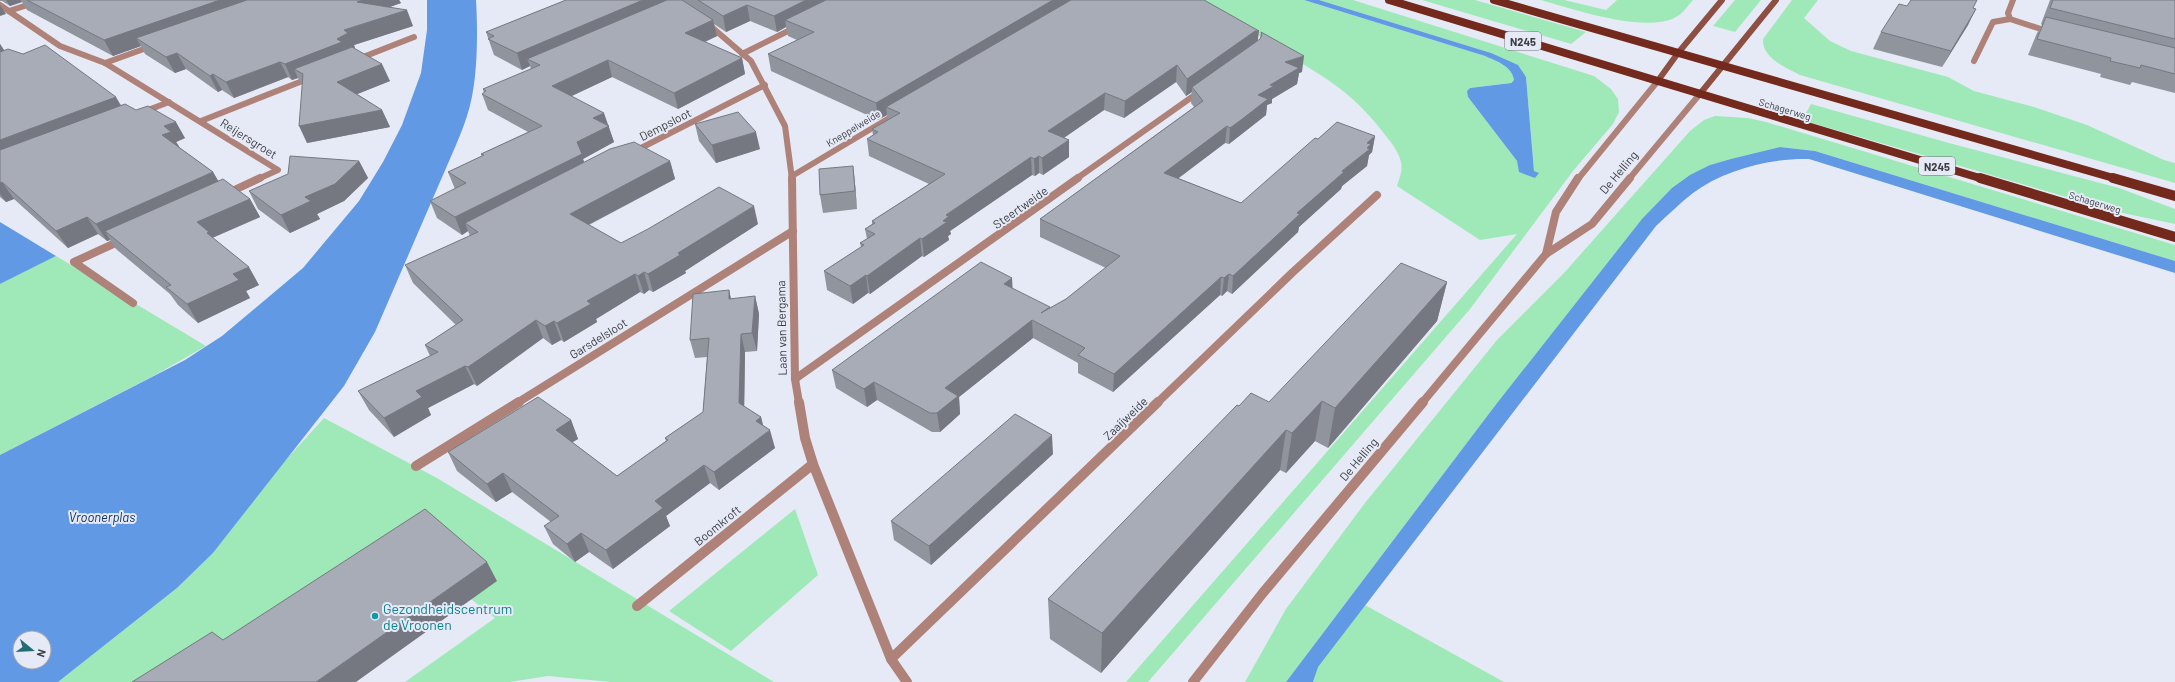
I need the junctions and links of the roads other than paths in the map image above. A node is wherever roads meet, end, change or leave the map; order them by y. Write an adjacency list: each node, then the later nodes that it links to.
1 (42, 0): 8 (street)
2 (1389, 0): 24 (main road, Schagerweg / N245)
3 (1494, 0): 17 (main road, Schagerweg / N245)
4 (1722, 0): 17 (street)
5 (1776, 0): 22 (street)
6 (2013, 0): 10 (street)
7 (0, 5): 8 (street, Reijersgroet)
8 (9, 10): 15 (street, Reijersgroet)
9 (699, 18): 18 (street, Laan van Bergama)
10 (2010, 19): 12 (street); 19 (street)
11 (803, 23): 18 (street)
12 (2059, 34)
13 (414, 37): 21 (street)
14 (157, 45): 20 (street)
15 (60, 46): 16 (street); 20 (street, Reijersgroet)
16 (53, 48)
17 (1678, 53): 22 (main road, Schagerweg / N245); 24 (street)
18 (742, 54): 25 (street, Laan van Bergama)
19 (1974, 61)
20 (105, 63): 28 (street, Reijersgroet)
21 (348, 63)
22 (1723, 66): 27 (street); 36 (main road, Schagerweg / N245)
23 (318, 75): 31 (street, Reijersgroet)
24 (1657, 82): 27 (main road, Schagerweg / N245); 40 (street, De Helling)
25 (765, 85): 32 (street, Dempsloot); 33 (street, Laan van Bergama)
26 (1206, 87): 42 (street, Steertweide)
27 (1699, 94): 39 (main road, Schagerweg / N245); 40 (street, De Helling)
28 (169, 102): 30 (street); 31 (street, Reijersgroet)
29 (904, 109): 33 (street, Kneppelweide)
30 (132, 116)
31 (201, 121): 35 (street, Reijersgroet)
32 (630, 154)
33 (792, 176): 37 (street, Laan van Bergama)
34 (1377, 195): 46 (street, Zaaijweide)
35 (220, 196)
36 (2175, 196)
37 (793, 231): 42 (street, Laan van Bergama); 44 (street, Garsdelsloot)
38 (132, 236): 41 (street)
39 (2175, 237)
40 (1546, 254): 48 (street, De Helling)
41 (133, 303)
42 (795, 379): 43 (street, Laan van Bergama)
43 (813, 464): 45 (street, Boomkroft); 46 (street, Laan van Bergama)
44 (416, 466)
45 (637, 606)
46 (891, 659): 47 (street, Laan van Bergama)
47 (907, 682)
48 (1193, 682)

